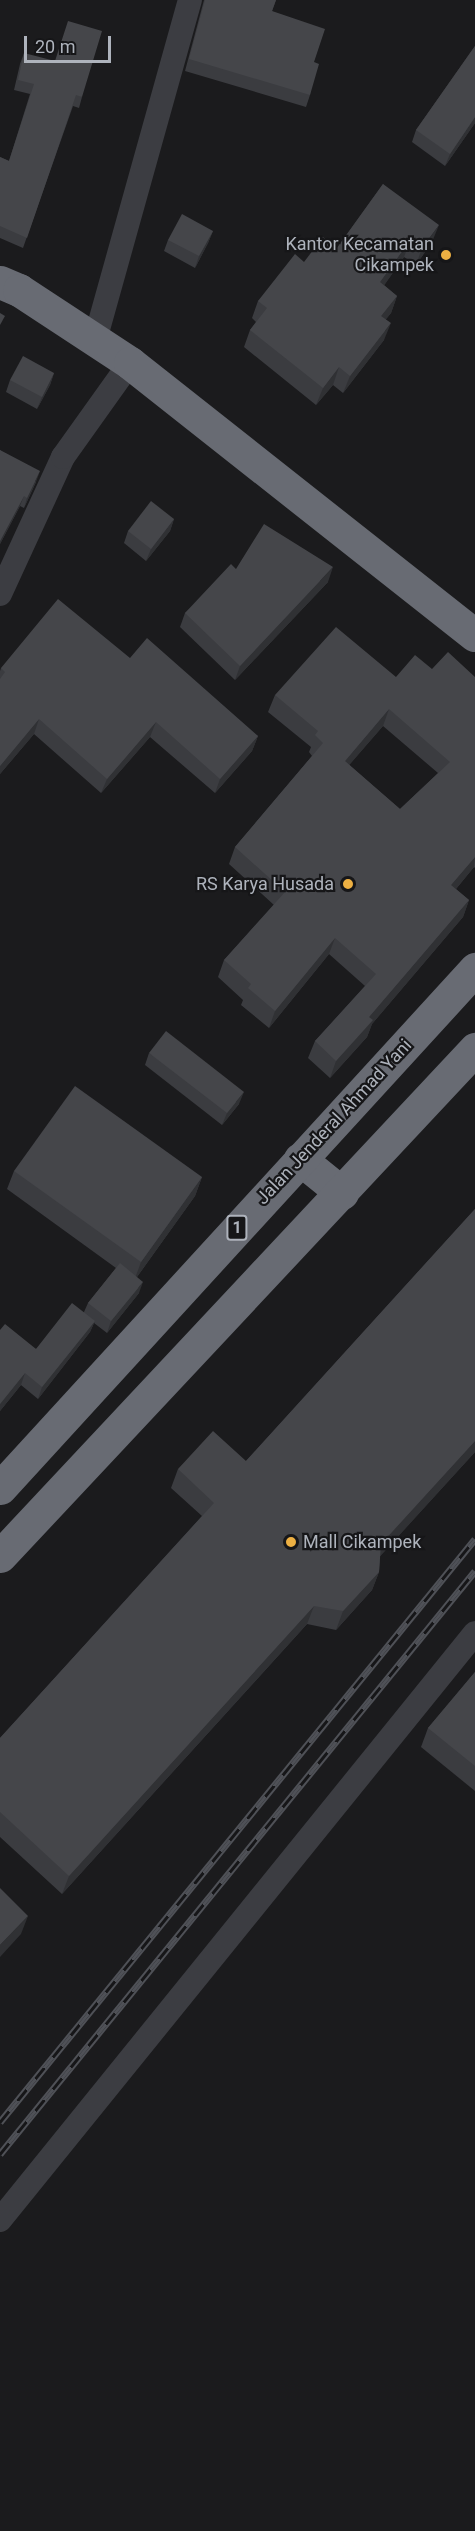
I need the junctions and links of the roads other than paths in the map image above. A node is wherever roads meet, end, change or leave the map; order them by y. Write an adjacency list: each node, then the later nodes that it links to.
1 (190, 0): 3 (street)
2 (0, 282): 3 (highway)
3 (95, 340): 4 (highway)
4 (130, 363): 5 (street); 6 (highway)
5 (0, 594)
6 (475, 635)
7 (475, 969): 9 (highway, Jalan Jenderal Ahmad Yani / 1)
8 (475, 1049): 10 (highway)
9 (300, 1159): 10 (highway); 11 (highway, Jalan Jenderal Ahmad Yani / 1)
10 (342, 1193): 12 (highway)
11 (0, 1488)
12 (0, 1556)
13 (475, 1633): 14 (street)
14 (0, 2220)

